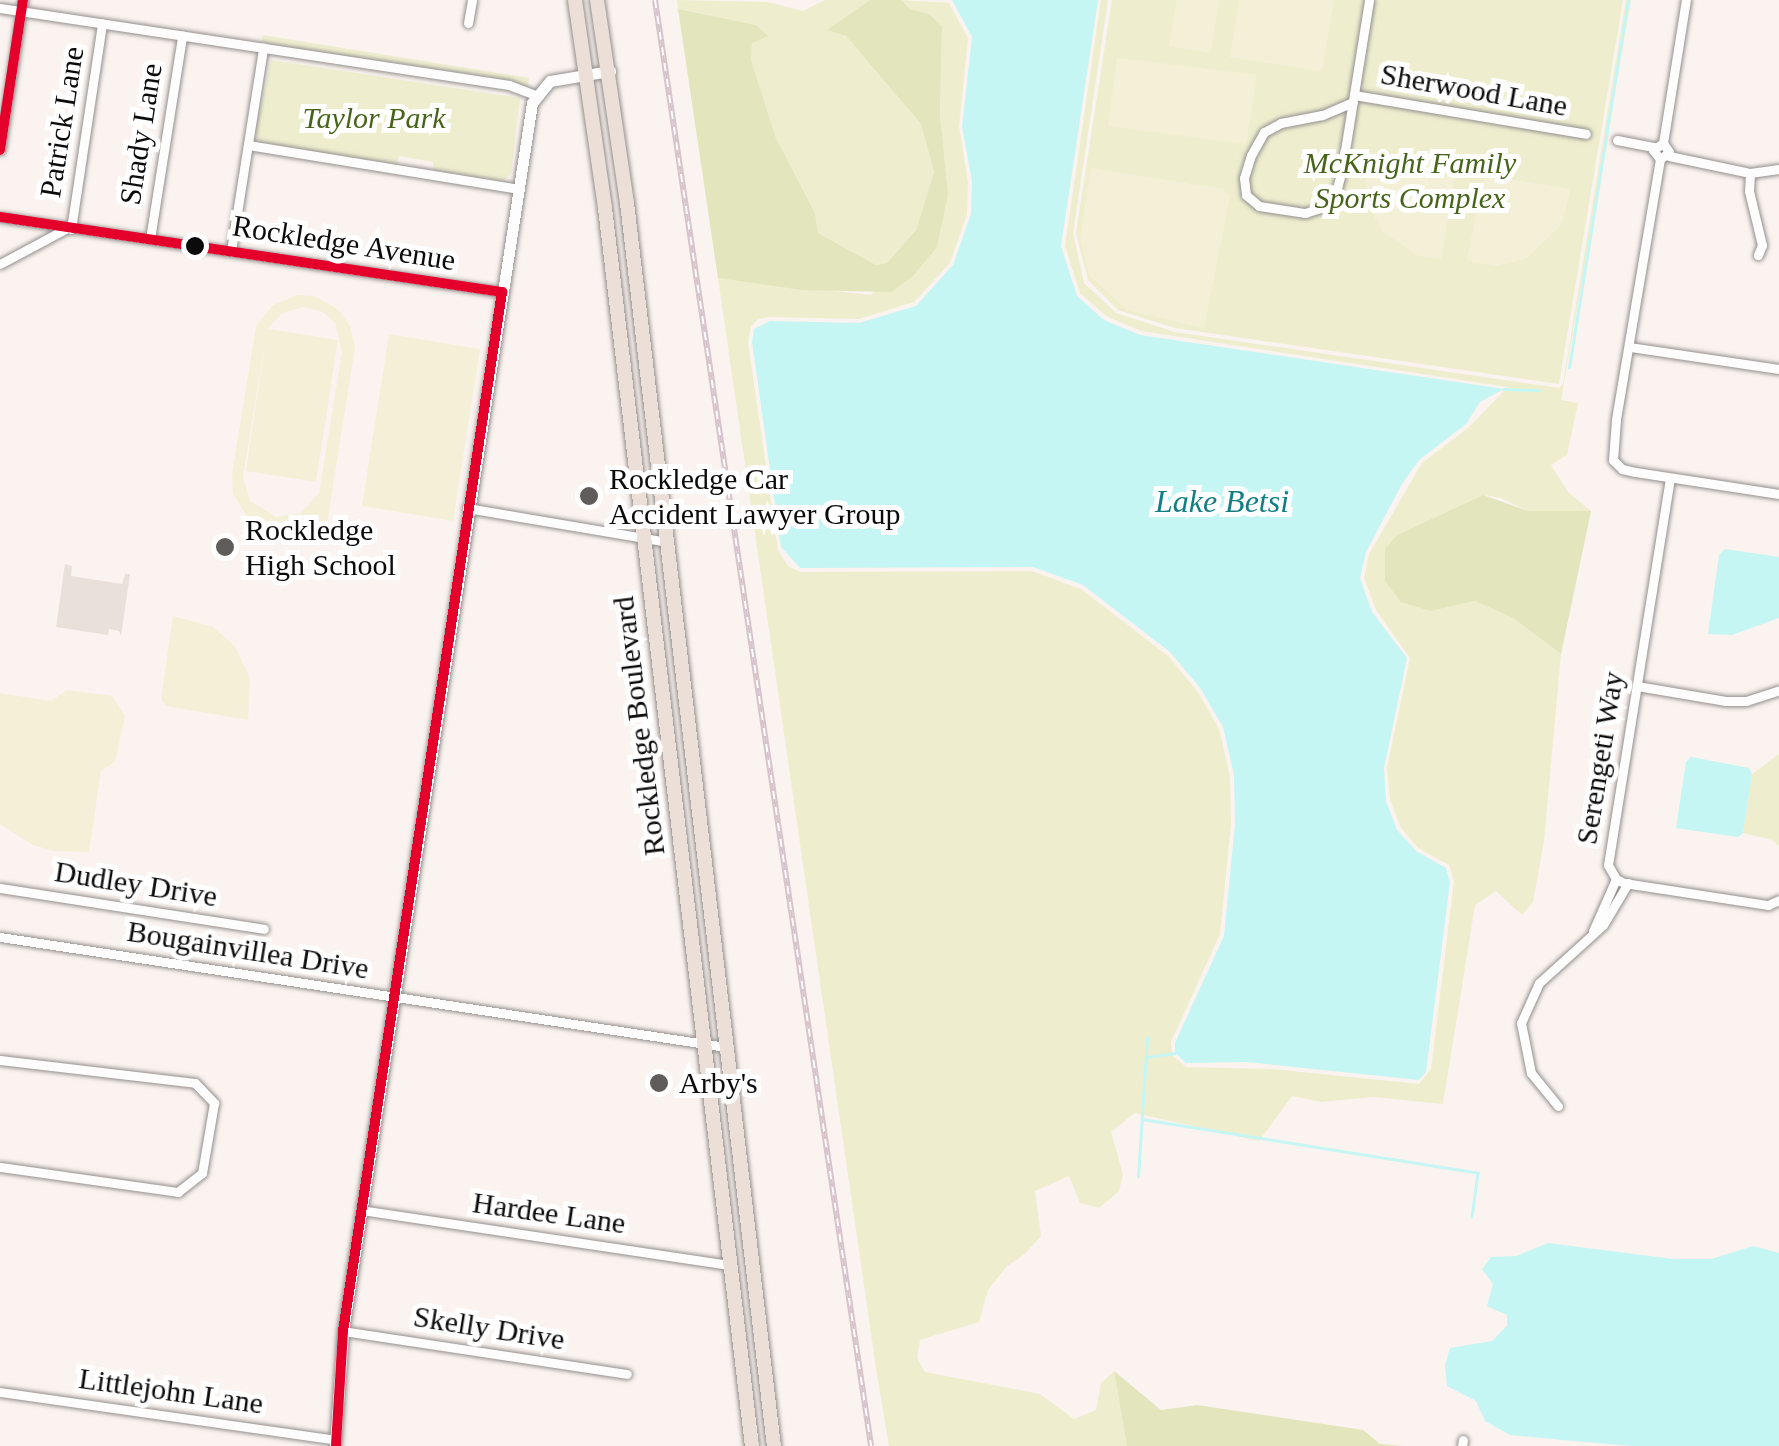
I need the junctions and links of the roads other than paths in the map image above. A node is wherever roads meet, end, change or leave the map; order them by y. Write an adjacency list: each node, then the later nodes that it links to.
1 (472, 0): 9 (street)
2 (575, 0): 13 (main road, Rockledge Boulevard)
3 (597, 0): 12 (main road, Rockledge Boulevard)
4 (1369, 0): 14 (street)
5 (1686, 0): 20 (street)
6 (22, 6): 7 (street); 8 (street); 16 (street)
7 (0, 8)
8 (102, 23): 10 (street); 27 (street, Patrick Lane)
9 (468, 23)
10 (182, 36): 11 (street); 28 (street, Shady Lane)
11 (263, 48): 15 (street); 19 (street)
12 (610, 71): 13 (street); 34 (main road, Rockledge Boulevard)
13 (588, 75): 15 (street); 33 (main road, Rockledge Boulevard)
14 (1353, 98): 14 (street); 17 (street, Sherwood Lane)
15 (534, 99): 25 (street)
16 (3, 110): 21 (street)
17 (1586, 134)
18 (1617, 140): 20 (street)
19 (248, 145): 25 (street); 29 (street)
20 (1658, 145): 22 (street)
21 (0, 150)
22 (1664, 158): 24 (street); 35 (street)
23 (1779, 168): 24 (street)
24 (1750, 173): 30 (street)
25 (520, 188): 32 (street)
26 (0, 217): 27 (street, Rockledge Avenue)
27 (69, 228): 28 (street, Rockledge Avenue); 31 (street)
28 (150, 239): 29 (street, Rockledge Avenue)
29 (231, 251): 32 (street, Rockledge Avenue)
30 (1758, 254)
31 (0, 264)
32 (502, 292): 41 (street)
33 (617, 307): 34 (main road); 36 (main road, Rockledge Boulevard)
34 (643, 339): 38 (main road, Rockledge Boulevard)
35 (1630, 347): 37 (street); 39 (street)
36 (622, 349): 38 (main road); 42 (main road, Rockledge Boulevard)
37 (1779, 369)
38 (649, 389): 43 (main road, Rockledge Boulevard)
39 (1670, 478): 40 (street); 44 (street, Serengeti Way)
40 (1779, 494)
41 (467, 508): 42 (street); 57 (street)
42 (644, 538): 43 (street); 46 (main road, Rockledge Boulevard)
43 (667, 542): 47 (main road, Rockledge Boulevard)
44 (1637, 686): 45 (street); 50 (street, Serengeti Way)
45 (1779, 690)
46 (666, 724): 47 (main road); 48 (main road, Rockledge Boulevard)
47 (692, 754): 49 (main road, Rockledge Boulevard)
48 (674, 786): 49 (main road); 58 (main road, Rockledge Boulevard)
49 (700, 820): 59 (main road, Rockledge Boulevard)
50 (1616, 879): 51 (street, Serengeti Way); 55 (street)
51 (1628, 883): 53 (street, Serengeti Way); 55 (street)
52 (0, 888): 54 (street, Dudley Drive)
53 (1779, 900)
54 (264, 929)
55 (1593, 931): 61 (street)
56 (0, 937): 57 (street, Bougainvillea Drive)
57 (394, 998): 58 (street, Bougainvillea Drive); 63 (street)
58 (704, 1044): 59 (street, Bougainvillea Drive); 64 (main road, Rockledge Boulevard)
59 (726, 1047): 65 (main road, Rockledge Boulevard)
60 (0, 1060): 62 (street)
61 (1558, 1106)
62 (0, 1168)
63 (361, 1210): 64 (street, Hardee Lane); 66 (street)
64 (730, 1265): 65 (main road); 70 (main road, Rockledge Boulevard)
65 (756, 1297): 71 (main road, Rockledge Boulevard)
66 (343, 1331): 67 (street, Skelly Drive); 69 (street)
67 (627, 1374)
68 (0, 1392): 69 (street, Littlejohn Lane)
69 (335, 1444)
70 (752, 1446)
71 (774, 1446)

